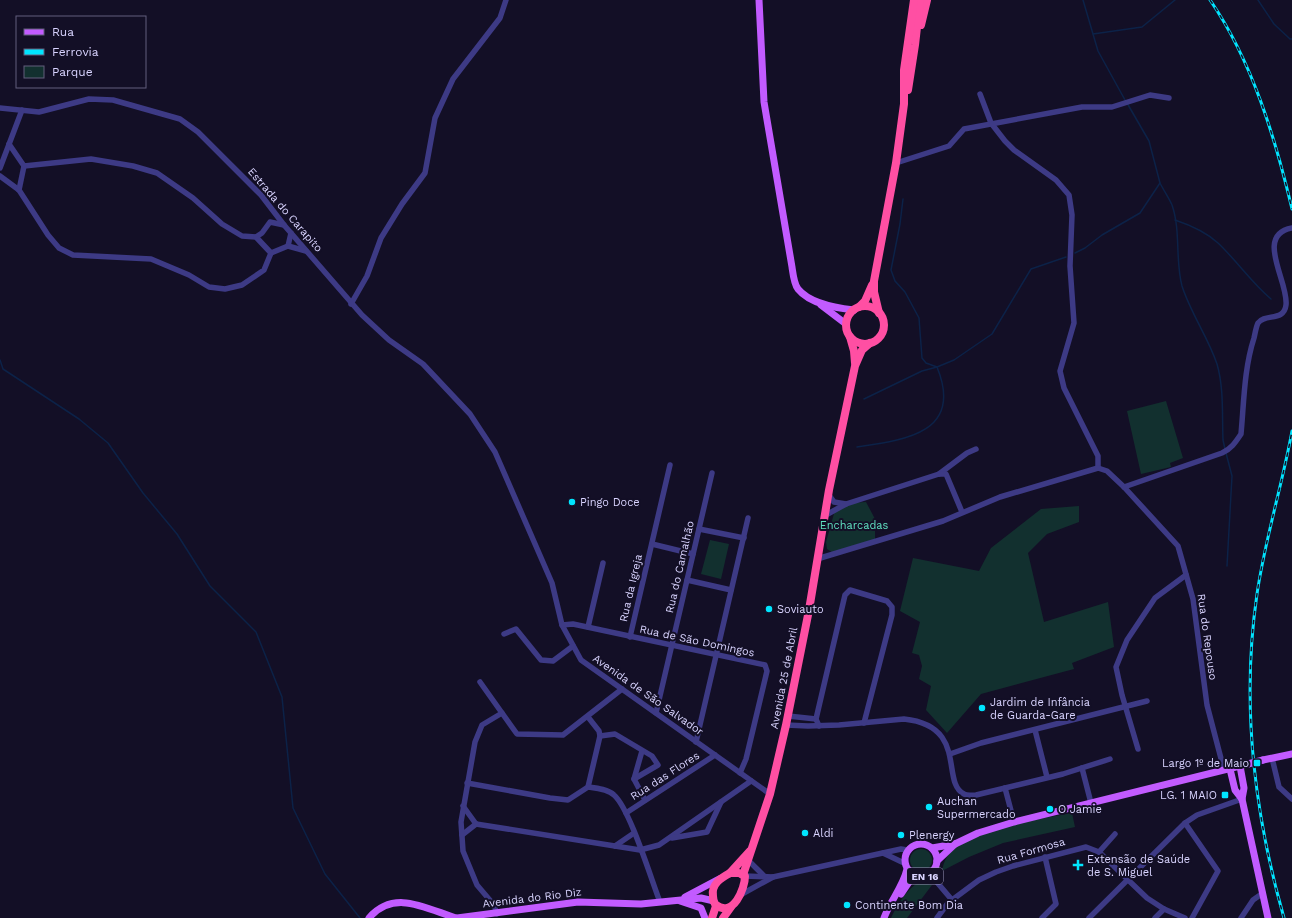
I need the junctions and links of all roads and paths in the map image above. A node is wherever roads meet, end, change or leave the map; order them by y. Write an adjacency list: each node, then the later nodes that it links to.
1 (506, 0): 32 (street)
2 (759, 0): 31 (main road)
3 (908, 0): 7 (highway)
4 (914, 0): 7 (highway)
5 (920, 0): 8 (highway)
6 (927, 0): 8 (highway)
7 (909, 29): 11 (highway)
8 (915, 45): 11 (highway)
9 (980, 94): 14 (street)
10 (1169, 98): 14 (street)
11 (904, 104): 16 (highway)
12 (0, 108): 13 (street, Estrada do Carapito)
13 (22, 110): 15 (street); 21 (street, Estrada do Carapito)
14 (991, 123): 16 (street); 42 (street)
15 (9, 144): 17 (street); 18 (street)
16 (896, 163): 30 (highway)
17 (24, 166): 20 (street); 26 (street)
18 (0, 168)
19 (0, 176): 20 (street)
20 (19, 190): 29 (street)
21 (270, 207): 22 (street); 23 (street, Estrada do Carapito)
22 (270, 222): 23 (street); 26 (street)
23 (284, 225): 25 (street, Estrada do Carapito)
24 (1290, 229): 45 (street)
25 (291, 233): 27 (street); 28 (street, Estrada do Carapito)
26 (256, 237): 29 (street)
27 (288, 246): 28 (street); 29 (street)
28 (307, 251): 32 (street, Estrada do Carapito)
29 (271, 253)
30 (874, 281): 33 (highway); 34 (highway)
31 (818, 302): 33 (main road); 35 (main road)
32 (351, 304): 40 (street, Estrada do Carapito)
33 (856, 309): 34 (highway); 35 (highway)
34 (879, 313): 37 (highway, Avenida 25 de Abril)
35 (846, 324): 36 (highway, Avenida 25 de Abril)
36 (849, 336): 37 (highway); 38 (highway, Avenida 25 de Abril)
37 (870, 343): 38 (highway, Avenida 25 de Abril)
38 (855, 366): 46 (highway, Avenida 25 de Abril)
39 (976, 449): 44 (street)
40 (495, 452): 60 (street, Avenida de São Salvador)
41 (670, 465): 53 (street, Rua da Igreja)
42 (1098, 468): 45 (street, Rua do Repouso); 48 (street)
43 (712, 473): 51 (street, Rua do Camalhão)
44 (939, 474): 47 (street); 48 (street)
45 (1124, 487): 57 (street, Rua do Repouso)
46 (828, 494): 47 (street); 49 (highway, Avenida 25 de Abril)
47 (846, 504): 49 (street)
48 (962, 512): 55 (street)
49 (824, 516): 55 (highway, Avenida 25 de Abril)
50 (748, 518): 52 (street)
51 (699, 529): 52 (street); 54 (street, Rua do Camalhão)
52 (744, 538): 59 (street)
53 (652, 544): 54 (street, Rua da Igreja); 63 (street, Rua da Igreja)
54 (693, 554): 58 (street, Rua do Camalhão)
55 (817, 559): 74 (highway, Avenida 25 de Abril)
56 (603, 563): 61 (street)
57 (1186, 575): 70 (street); 91 (street, Rua do Repouso)
58 (687, 580): 59 (street); 65 (street, Rua do Camalhão)
59 (731, 590): 66 (street)
60 (562, 625): 61 (street, Rua de São Domingos); 64 (street, Avenida de São Salvador)
61 (588, 628): 63 (street, Rua de São Domingos)
62 (504, 634): 64 (street)
63 (630, 637): 65 (street, Rua de São Domingos)
64 (573, 646): 68 (street, Avenida de São Salvador)
65 (671, 646): 66 (street, Rua de São Domingos); 72 (street, Rua do Camalhão)
66 (716, 656): 81 (street); 92 (street, Rua de São Domingos)
67 (480, 682): 71 (street)
68 (622, 689): 72 (street, Avenida de São Salvador); 73 (street)
69 (1147, 701): 70 (street)
70 (1125, 706): 79 (street); 82 (street)
71 (502, 713): 73 (street); 96 (street)
72 (656, 713): 81 (street, Avenida de São Salvador)
73 (588, 716): 80 (street)
74 (788, 716): 75 (street); 77 (highway, Avenida 25 de Abril)
75 (816, 719): 76 (street); 78 (street)
76 (864, 723): 78 (street); 84 (street)
77 (786, 725): 78 (street); 99 (highway, Avenida 25 de Abril)
78 (819, 726)
79 (1035, 730): 84 (street); 93 (street)
80 (600, 736): 83 (street); 97 (street)
81 (696, 742): 86 (street, Avenida de São Salvador)
82 (1138, 749)
83 (642, 751): 94 (street); 94 (street)
84 (950, 754): 98 (street)
85 (1292, 754): 87 (main road, EN 16)
86 (715, 755): 92 (street, Avenida de São Salvador); 102 (street, Rua das Flores)
87 (1272, 758): 89 (main road, EN 16, bridge); 101 (street)
88 (1110, 759): 90 (street)
89 (1240, 766): 91 (main road, EN 16); 100 (main road)
90 (1082, 768): 93 (street); 104 (street)
91 (1227, 770): 100 (main road); 104 (main road, EN 16)
92 (740, 773): 95 (street, Avenida de São Salvador)
93 (1047, 777): 98 (street)
94 (634, 779): 102 (street)
95 (751, 781): 99 (street, Avenida de São Salvador); 103 (street)
96 (467, 783): 97 (street); 105 (street)
97 (588, 787): 106 (street)
98 (1005, 788): 107 (street)
99 (770, 794): 119 (highway, Avenida 25 de Abril)
100 (1242, 799): 108 (street); 134 (main road)
101 (1292, 799)
102 (645, 800): 106 (street, Rua das Flores)
103 (721, 802): 113 (street); 113 (street)
104 (1091, 803): 107 (main road, EN 16)
105 (463, 806): 109 (street); 112 (street)
106 (626, 813): 110 (street)
107 (1014, 822): 114 (main road, EN 16)
108 (1185, 823): 133 (street); 155 (street)
109 (476, 824): 112 (street); 115 (street)
110 (634, 833): 115 (street); 117 (street)
111 (1115, 834): 120 (street)
112 (462, 835): 143 (street)
113 (669, 838): 117 (street)
114 (955, 844): 116 (main road, EN 16); 124 (main road, EN 16)
115 (615, 846): 117 (street)
116 (932, 848): 118 (main road, EN 16); 124 (main road, EN 16)
117 (640, 850): 139 (street)
118 (907, 850): 121 (street); 125 (main road, EN 16)
119 (750, 851): 123 (highway, Avenida 25 de Abril); 126 (highway, Avenida 25 de Abril)
120 (1099, 852): 122 (street, Rua Formosa); 133 (street)
121 (883, 853): 125 (street); 132 (street)
122 (1045, 857): 138 (street, Rua Formosa); 151 (street)
123 (749, 861): 128 (highway, Avenida 25 de Abril); 129 (street)
124 (937, 861): 127 (main road, EN 16)
125 (906, 866): 130 (main road, EN 16); 149 (main road, EN 16)
126 (730, 873): 128 (highway); 131 (highway)
127 (930, 874): 130 (main road, EN 16); 138 (street)
128 (744, 876): 129 (street); 135 (highway)
129 (765, 876): 132 (street)
130 (916, 876): 149 (main road, EN 16)
131 (722, 877): 136 (main road, Avenida do Rio Diz); 140 (highway)
132 (773, 877): 135 (street)
133 (1126, 880): 142 (street); 152 (street)
134 (1263, 893): 156 (street); 157 (main road)
135 (742, 894): 141 (highway)
136 (682, 899): 137 (main road, Avenida do Rio Diz); 140 (main road, Avenida do Rio Diz)
137 (674, 900): 139 (main road, Avenida do Rio Diz); 146 (main road)
138 (952, 900): 150 (street, Rua Formosa)
139 (660, 902): 143 (main road, Avenida do Rio Diz)
140 (715, 904): 141 (highway); 147 (highway)
141 (731, 907): 148 (highway)
142 (1164, 909): 153 (street); 154 (street)
143 (498, 914): 145 (main road, Avenida do Rio Diz)
144 (369, 918): 145 (main road, Avenida do Rio Diz)
145 (457, 918)
146 (705, 918)
147 (712, 918)
148 (723, 918)
149 (885, 918)
150 (937, 918)
151 (1042, 918)
152 (1089, 918)
153 (1155, 918)
154 (1185, 918)
155 (1192, 918)
156 (1241, 918)
157 (1268, 918)

